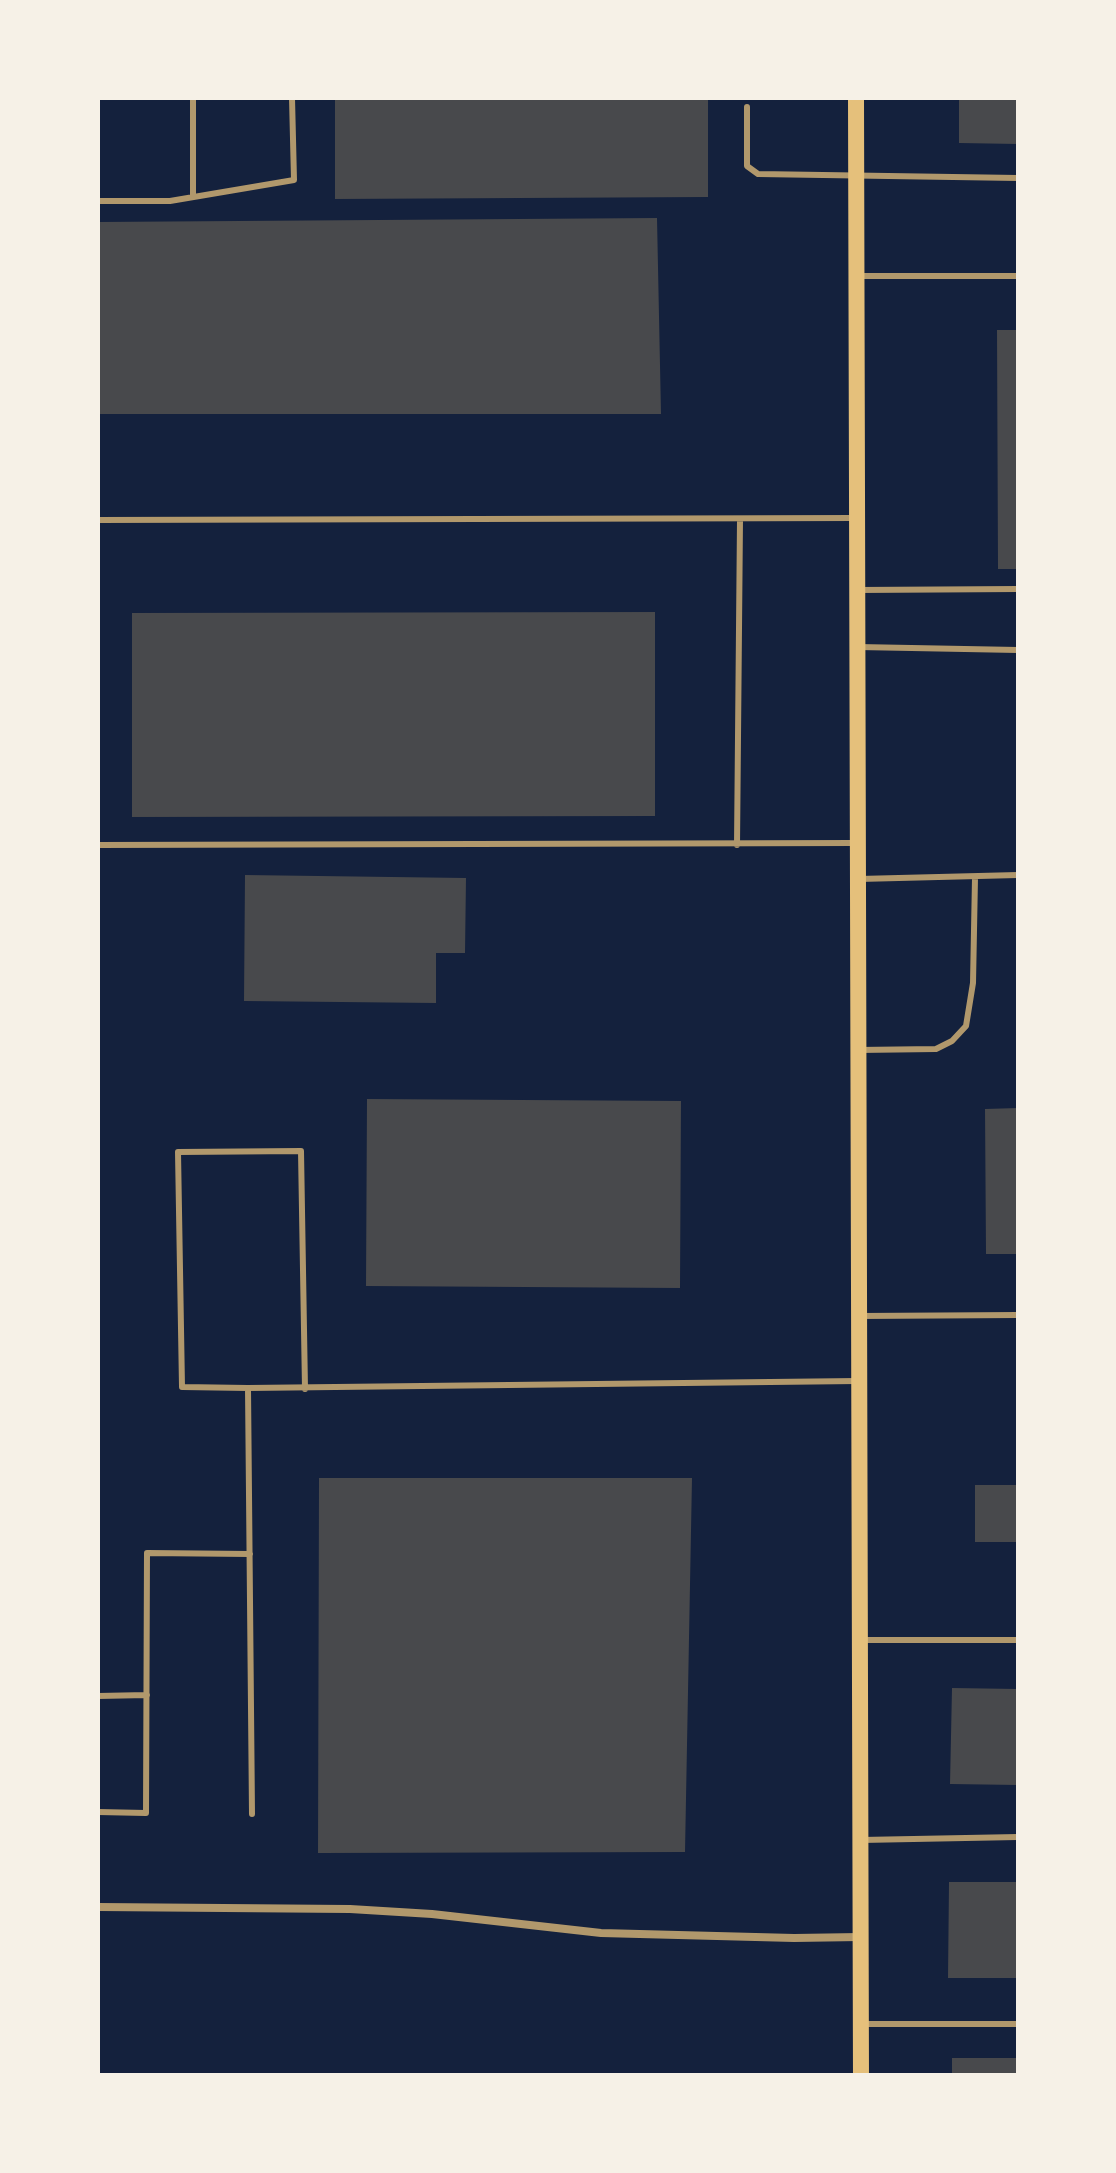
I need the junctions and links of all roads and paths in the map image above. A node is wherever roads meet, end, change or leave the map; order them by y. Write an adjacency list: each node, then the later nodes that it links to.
1 (193, 98): 7 (lane)
2 (292, 98): 7 (lane)
3 (856, 98): 5 (main road)
4 (747, 107): 5 (lane)
5 (856, 174): 6 (lane); 9 (main road)
6 (1018, 178)
7 (193, 197): 8 (lane)
8 (98, 201)
9 (856, 276): 10 (lane); 11 (main road)
10 (1018, 276)
11 (858, 518): 13 (lane); 15 (main road)
12 (98, 520): 13 (lane)
13 (740, 520): 20 (lane)
14 (1018, 589): 15 (lane)
15 (858, 590): 16 (main road)
16 (858, 647): 17 (lane); 18 (main road)
17 (1018, 650)
18 (859, 842): 20 (lane); 23 (main road)
19 (98, 845): 20 (lane)
20 (737, 845)
21 (1018, 875): 22 (lane)
22 (975, 878): 23 (lane); 24 (lane)
23 (859, 879): 24 (main road)
24 (858, 1050): 26 (main road)
25 (1018, 1315): 26 (lane)
26 (860, 1316): 27 (main road)
27 (860, 1381): 29 (lane); 31 (main road)
28 (248, 1388): 29 (lane); 29 (lane); 30 (lane)
29 (305, 1389)
30 (250, 1554): 33 (lane); 36 (lane)
31 (861, 1640): 32 (lane); 38 (main road)
32 (1018, 1640)
33 (147, 1695): 34 (lane); 35 (lane)
34 (98, 1696)
35 (98, 1812)
36 (252, 1814)
37 (1018, 1837): 38 (lane)
38 (861, 1840): 40 (main road)
39 (98, 1907): 40 (street)
40 (861, 1937): 41 (main road)
41 (861, 2024): 42 (lane); 43 (main road)
42 (1018, 2024)
43 (861, 2075)

